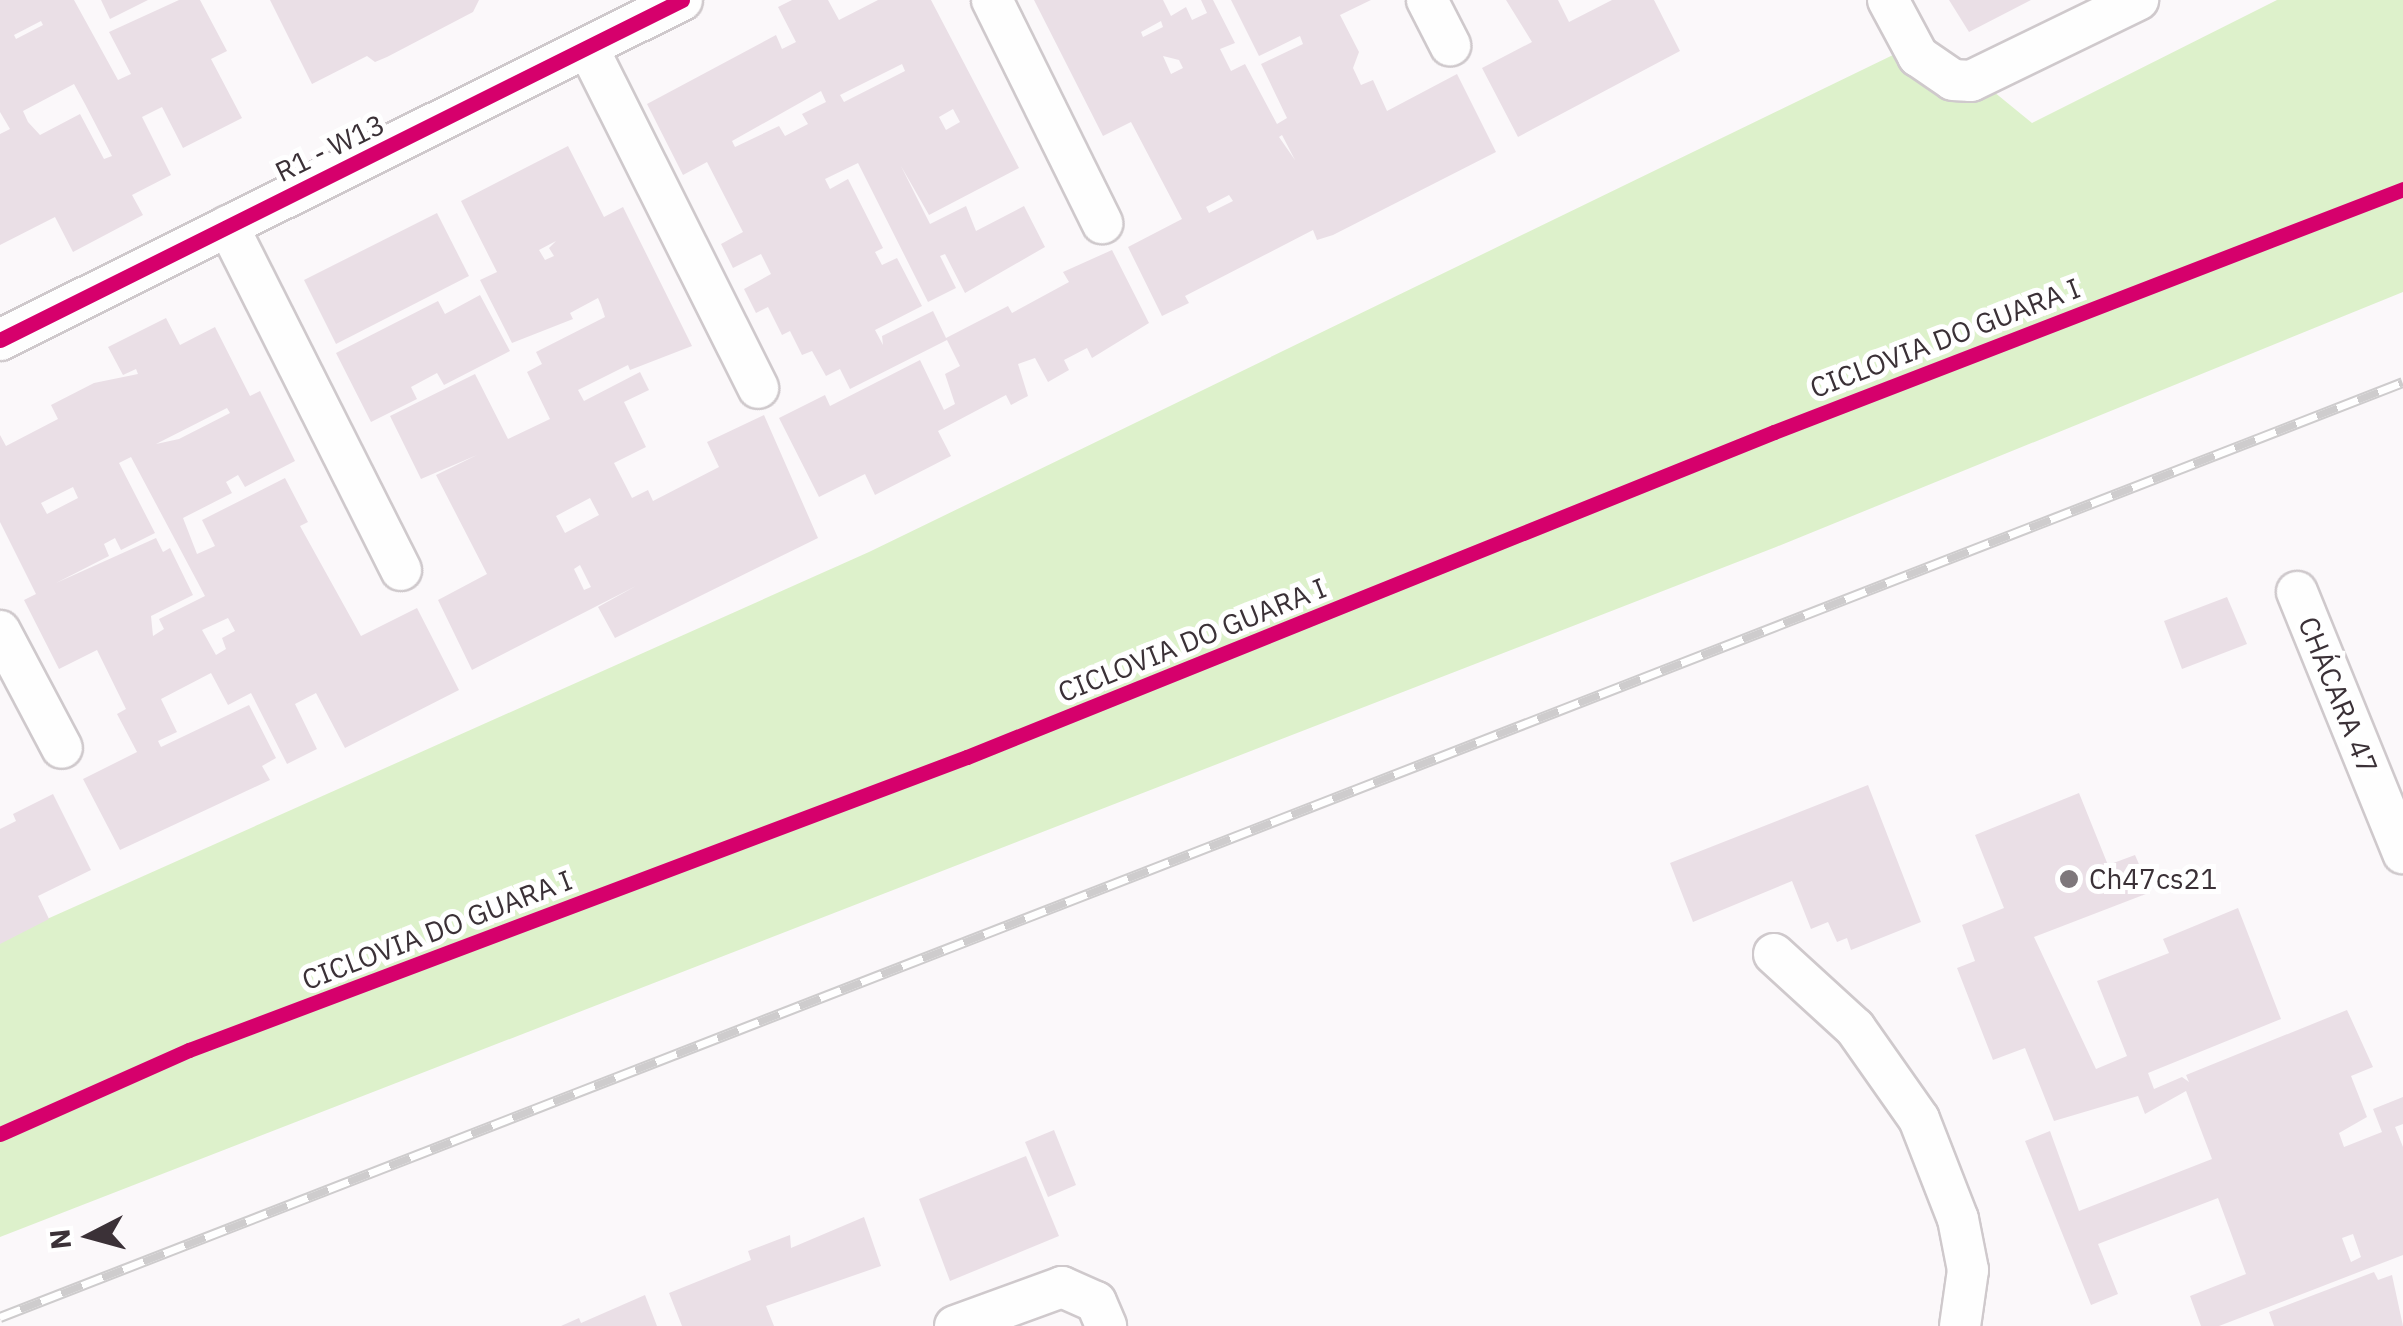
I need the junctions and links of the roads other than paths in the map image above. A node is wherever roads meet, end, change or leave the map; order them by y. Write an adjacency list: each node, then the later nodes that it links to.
1 (682, 0): 7 (street, R1 - W13)
2 (992, 0): 8 (street)
3 (1427, 0): 6 (street)
4 (1888, 0): 5 (street)
5 (2138, 0)
6 (1450, 45)
7 (588, 48): 9 (street, R1 - W13); 11 (street)
8 (1102, 222)
9 (228, 226): 10 (street, R1 - W13); 12 (street)
10 (0, 340)
11 (758, 388)
12 (402, 570)
13 (2296, 592): 16 (street, CHÁCARA 47)
14 (0, 631): 15 (street)
15 (62, 748)
16 (2403, 853)
17 (1774, 954): 20 (street)
18 (955, 1326): 19 (street)
19 (1106, 1326)
20 (1960, 1326)

